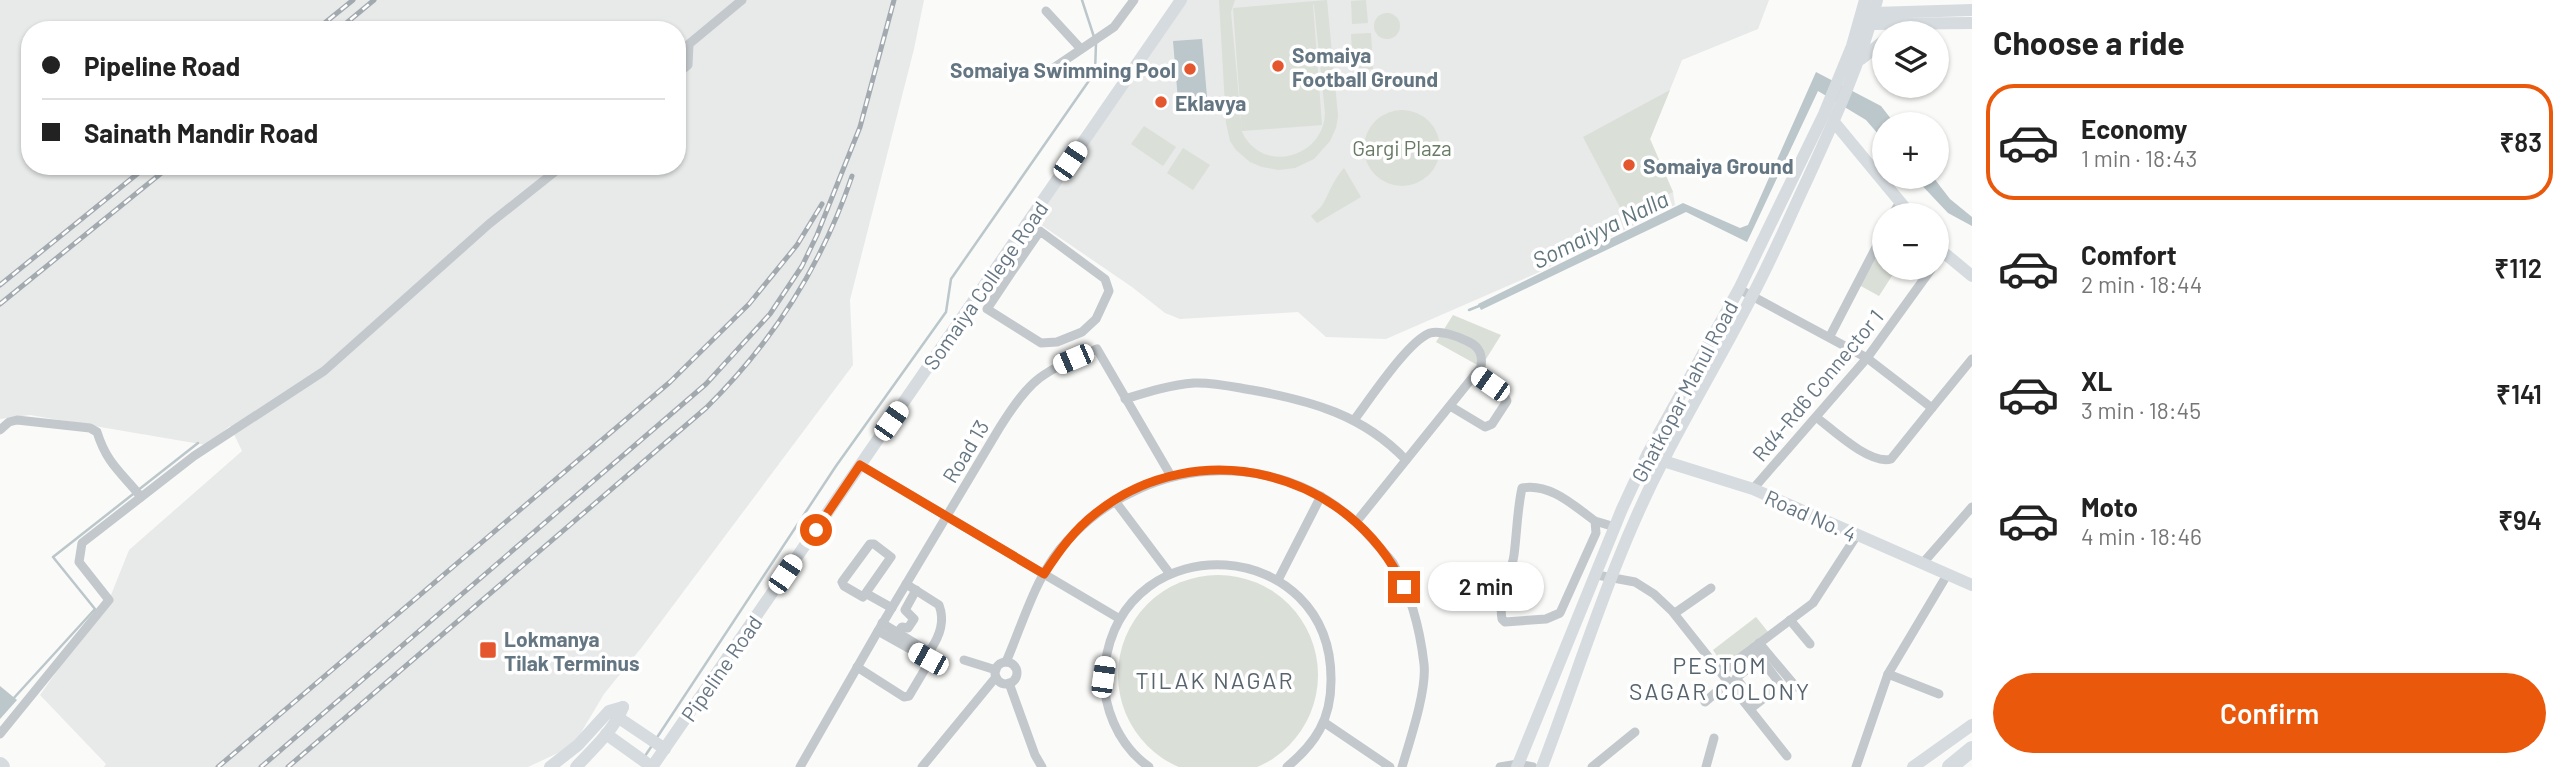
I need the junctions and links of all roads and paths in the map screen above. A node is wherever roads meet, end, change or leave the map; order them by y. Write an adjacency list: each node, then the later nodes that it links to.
1 (743, 0): 13 (street)
2 (1134, 0): 10 (street)
3 (1181, 0): 19 (street, Somaiya College Road)
4 (1870, 8): 5 (street); 7 (street); 12 (street, Ghatkopar Mahul Road); 15 (street, Ghatkopar Mahul Road)
5 (1972, 10)
6 (1046, 11): 10 (street)
7 (1918, 21)
8 (1949, 23): 9 (street)
9 (1972, 23)
10 (1083, 47): 14 (street)
11 (1872, 48): 12 (street)
12 (1858, 61): 15 (street, Ghatkopar Mahul Road)
13 (686, 67)
14 (1052, 69)
15 (1845, 81): 16 (street, Ghatkopar Mahul Road)
16 (1833, 113): 18 (street); 27 (street, Ghatkopar Mahul Road); 28 (street, Ghatkopar Mahul Road)
17 (551, 175): 49 (street)
18 (1900, 202)
19 (1028, 222): 20 (street); 23 (street, Somaiya College Road)
20 (1040, 231): 24 (street); 30 (street)
21 (1872, 255): 31 (street)
22 (1949, 261): 25 (street)
23 (999, 264): 24 (street); 29 (street, Somaiya College Road)
24 (1011, 273): 30 (street)
25 (1972, 276)
26 (1923, 280): 32 (street, Rd4-Rd6 Connector 1)
27 (1739, 289): 28 (street); 34 (street, Ghatkopar Mahul Road)
28 (1752, 296): 31 (street); 35 (street, Ghatkopar Mahul Road)
29 (974, 300): 30 (street); 46 (street, Somaiya College Road)
30 (987, 309)
31 (1830, 336): 32 (street)
32 (1867, 358): 39 (street); 40 (street, Rd4-Rd6 Connector 1)
33 (1972, 359): 39 (street)
34 (1699, 360): 35 (street); 43 (street, Ghatkopar Mahul Road)
35 (1713, 368): 45 (street, Ghatkopar Mahul Road)
36 (1475, 374): 38 (street); 38 (street); 41 (street)
37 (1125, 399): 41 (street); 47 (street, Road 13); 53 (street, Road 13)
38 (1450, 406): 44 (street)
39 (1932, 408): 40 (street)
40 (1816, 417): 48 (street, Rd4-Rd6 Connector 1)
41 (1354, 420): 44 (street)
42 (0, 430): 49 (street)
43 (1647, 454): 45 (street, Road No. 4); 56 (street, Ghatkopar Mahul Road)
44 (1406, 460): 54 (street)
45 (1662, 462): 48 (street, Road No. 4); 62 (street, Ghatkopar Mahul Road)
46 (860, 465): 53 (street); 96 (street, Pipeline Road)
47 (1171, 476): 50 (street); 51 (street)
48 (1753, 489): 57 (street, Road No. 4)
49 (137, 493): 93 (street)
50 (1321, 496): 54 (street); 63 (street)
51 (1115, 501): 59 (street); 60 (street)
52 (1972, 507): 58 (street)
53 (947, 517): 59 (street); 64 (street, Road 13)
54 (1357, 521): 109 (street)
55 (1595, 521): 55 (street); 56 (street)
56 (1615, 527): 62 (street, Ghatkopar Mahul Road)
57 (1857, 535): 58 (street, Road No. 4); 72 (street)
58 (1922, 564): 61 (street, Road No. 4)
59 (1044, 574): 71 (street); 79 (street)
60 (1170, 574): 63 (street); 71 (street)
61 (1947, 575): 65 (street, Road No. 4); 82 (street)
62 (1603, 576): 70 (street); 101 (street, Ghatkopar Mahul Road); 112 (street, Ghatkopar Mahul Road)
63 (1278, 580): 90 (street)
64 (906, 584): 67 (street); 69 (street, Road 13)
65 (1972, 585)
66 (1711, 588): 70 (street)
67 (916, 590): 74 (street); 74 (street)
68 (867, 594): 68 (street); 69 (street)
69 (892, 608): 73 (street, Road 13)
70 (1675, 614): 81 (street)
71 (1120, 619): 106 (street)
72 (1790, 620): 75 (street); 76 (street)
73 (880, 627): 74 (street); 80 (street, Road 13); 80 (street)
74 (897, 633)
75 (1810, 644)
76 (1756, 646): 77 (street); 81 (street); 85 (street)
77 (1761, 659): 88 (street); 88 (street)
78 (964, 660): 83 (street)
79 (1006, 662): 83 (street); 83 (street)
80 (857, 667): 103 (street, Road 13)
81 (1721, 672): 84 (street)
82 (1888, 674): 86 (street); 115 (street)
83 (1001, 678): 104 (street); 105 (street)
84 (1729, 681): 87 (street); 88 (street)
85 (1796, 687)
86 (1939, 694)
87 (1705, 702)
88 (1753, 707): 97 (street)
89 (617, 712): 94 (street); 96 (street); 102 (street)
90 (1325, 723): 107 (street); 108 (street)
91 (1972, 725): 116 (street)
92 (1635, 732): 113 (street)
93 (0, 734)
94 (606, 734): 99 (street); 100 (street)
95 (1714, 738): 114 (street)
96 (657, 744): 100 (street, Pipeline Road)
97 (1787, 756)
98 (1960, 758): 117 (highway)
99 (581, 763)
100 (646, 763)
101 (1518, 766): 110 (street); 111 (street)
102 (550, 767)
103 (800, 767)
104 (922, 767)
105 (1042, 767)
106 (1149, 767)
107 (1287, 767)
108 (1390, 767)
109 (1402, 767)
110 (1500, 767)
111 (1532, 767)
112 (1542, 767)
113 (1592, 767)
114 (1706, 767)
115 (1856, 767)
116 (1913, 767)
117 (1937, 767)

